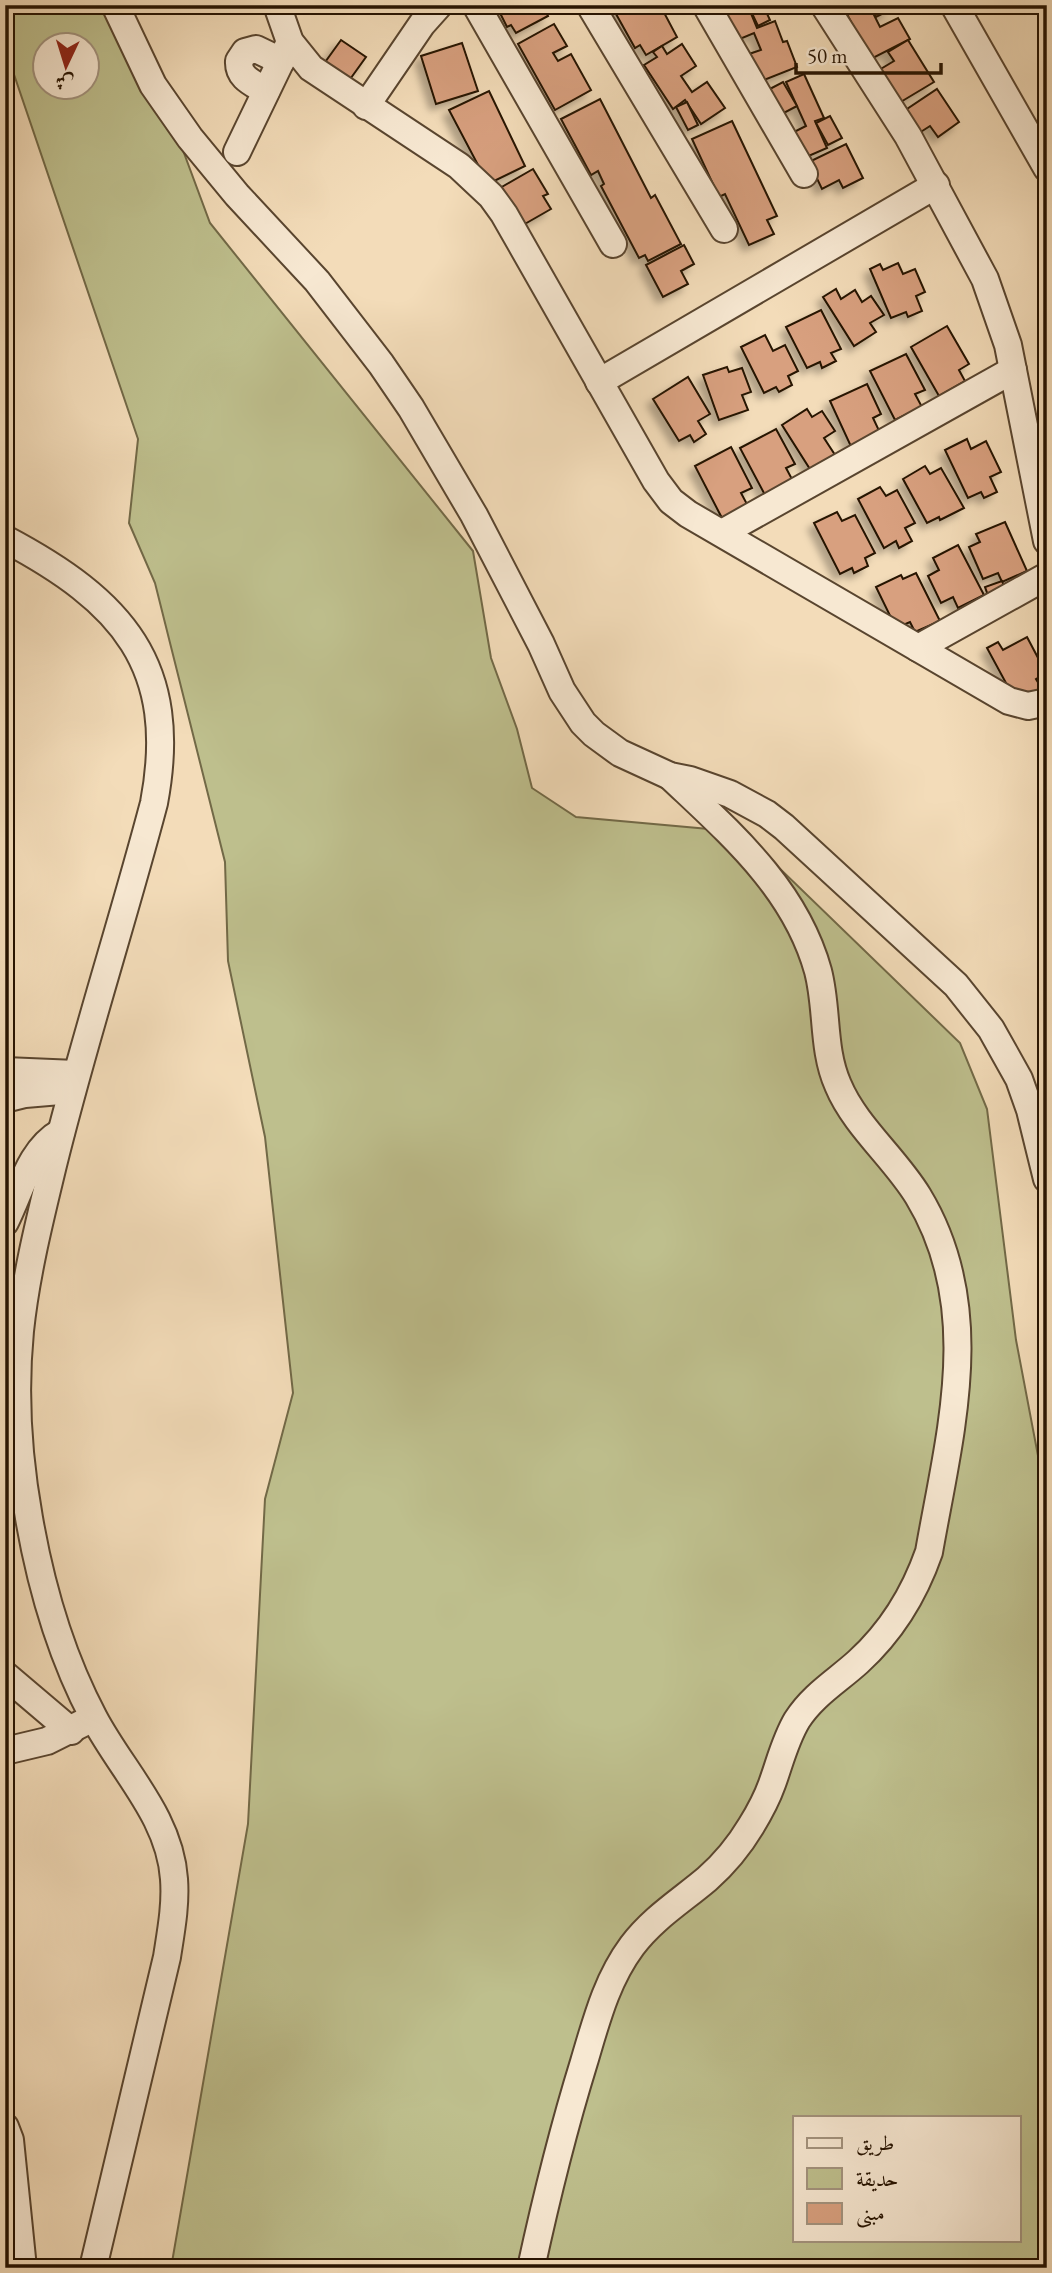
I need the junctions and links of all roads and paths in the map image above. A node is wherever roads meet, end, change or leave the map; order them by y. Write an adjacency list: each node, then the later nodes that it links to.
1 (115, 5): 26 (lane)
2 (276, 5): 9 (lane)
3 (439, 5): 11 (lane)
4 (476, 5): 17 (lane)
5 (590, 5): 16 (lane)
6 (706, 5): 14 (lane)
7 (824, 5): 15 (lane)
8 (954, 5): 13 (lane)
9 (285, 52): 10 (lane); 10 (lane); 11 (lane)
10 (266, 92): 12 (lane)
11 (366, 106): 19 (lane)
12 (237, 152)
13 (1047, 168)
14 (804, 173)
15 (936, 185): 18 (lane); 19 (lane)
16 (724, 229)
17 (613, 243)
18 (1013, 370): 20 (lane); 22 (lane)
19 (599, 382): 20 (lane)
20 (722, 533): 24 (lane)
21 (5, 539): 28 (lane)
22 (1047, 541)
23 (1047, 576): 24 (lane)
24 (918, 648): 25 (lane)
25 (1047, 702)
26 (670, 776): 31 (lane); 39 (lane)
27 (5, 1071): 28 (lane)
28 (74, 1082): 29 (lane); 30 (lane)
29 (5, 1099)
30 (61, 1132): 32 (lane); 34 (lane)
31 (1047, 1179)
32 (5, 1222)
33 (5, 1675): 34 (lane)
34 (82, 1724): 35 (lane); 38 (lane)
35 (5, 1751)
36 (5, 2127): 37 (lane)
37 (23, 2268)
38 (93, 2268)
39 (531, 2268)

